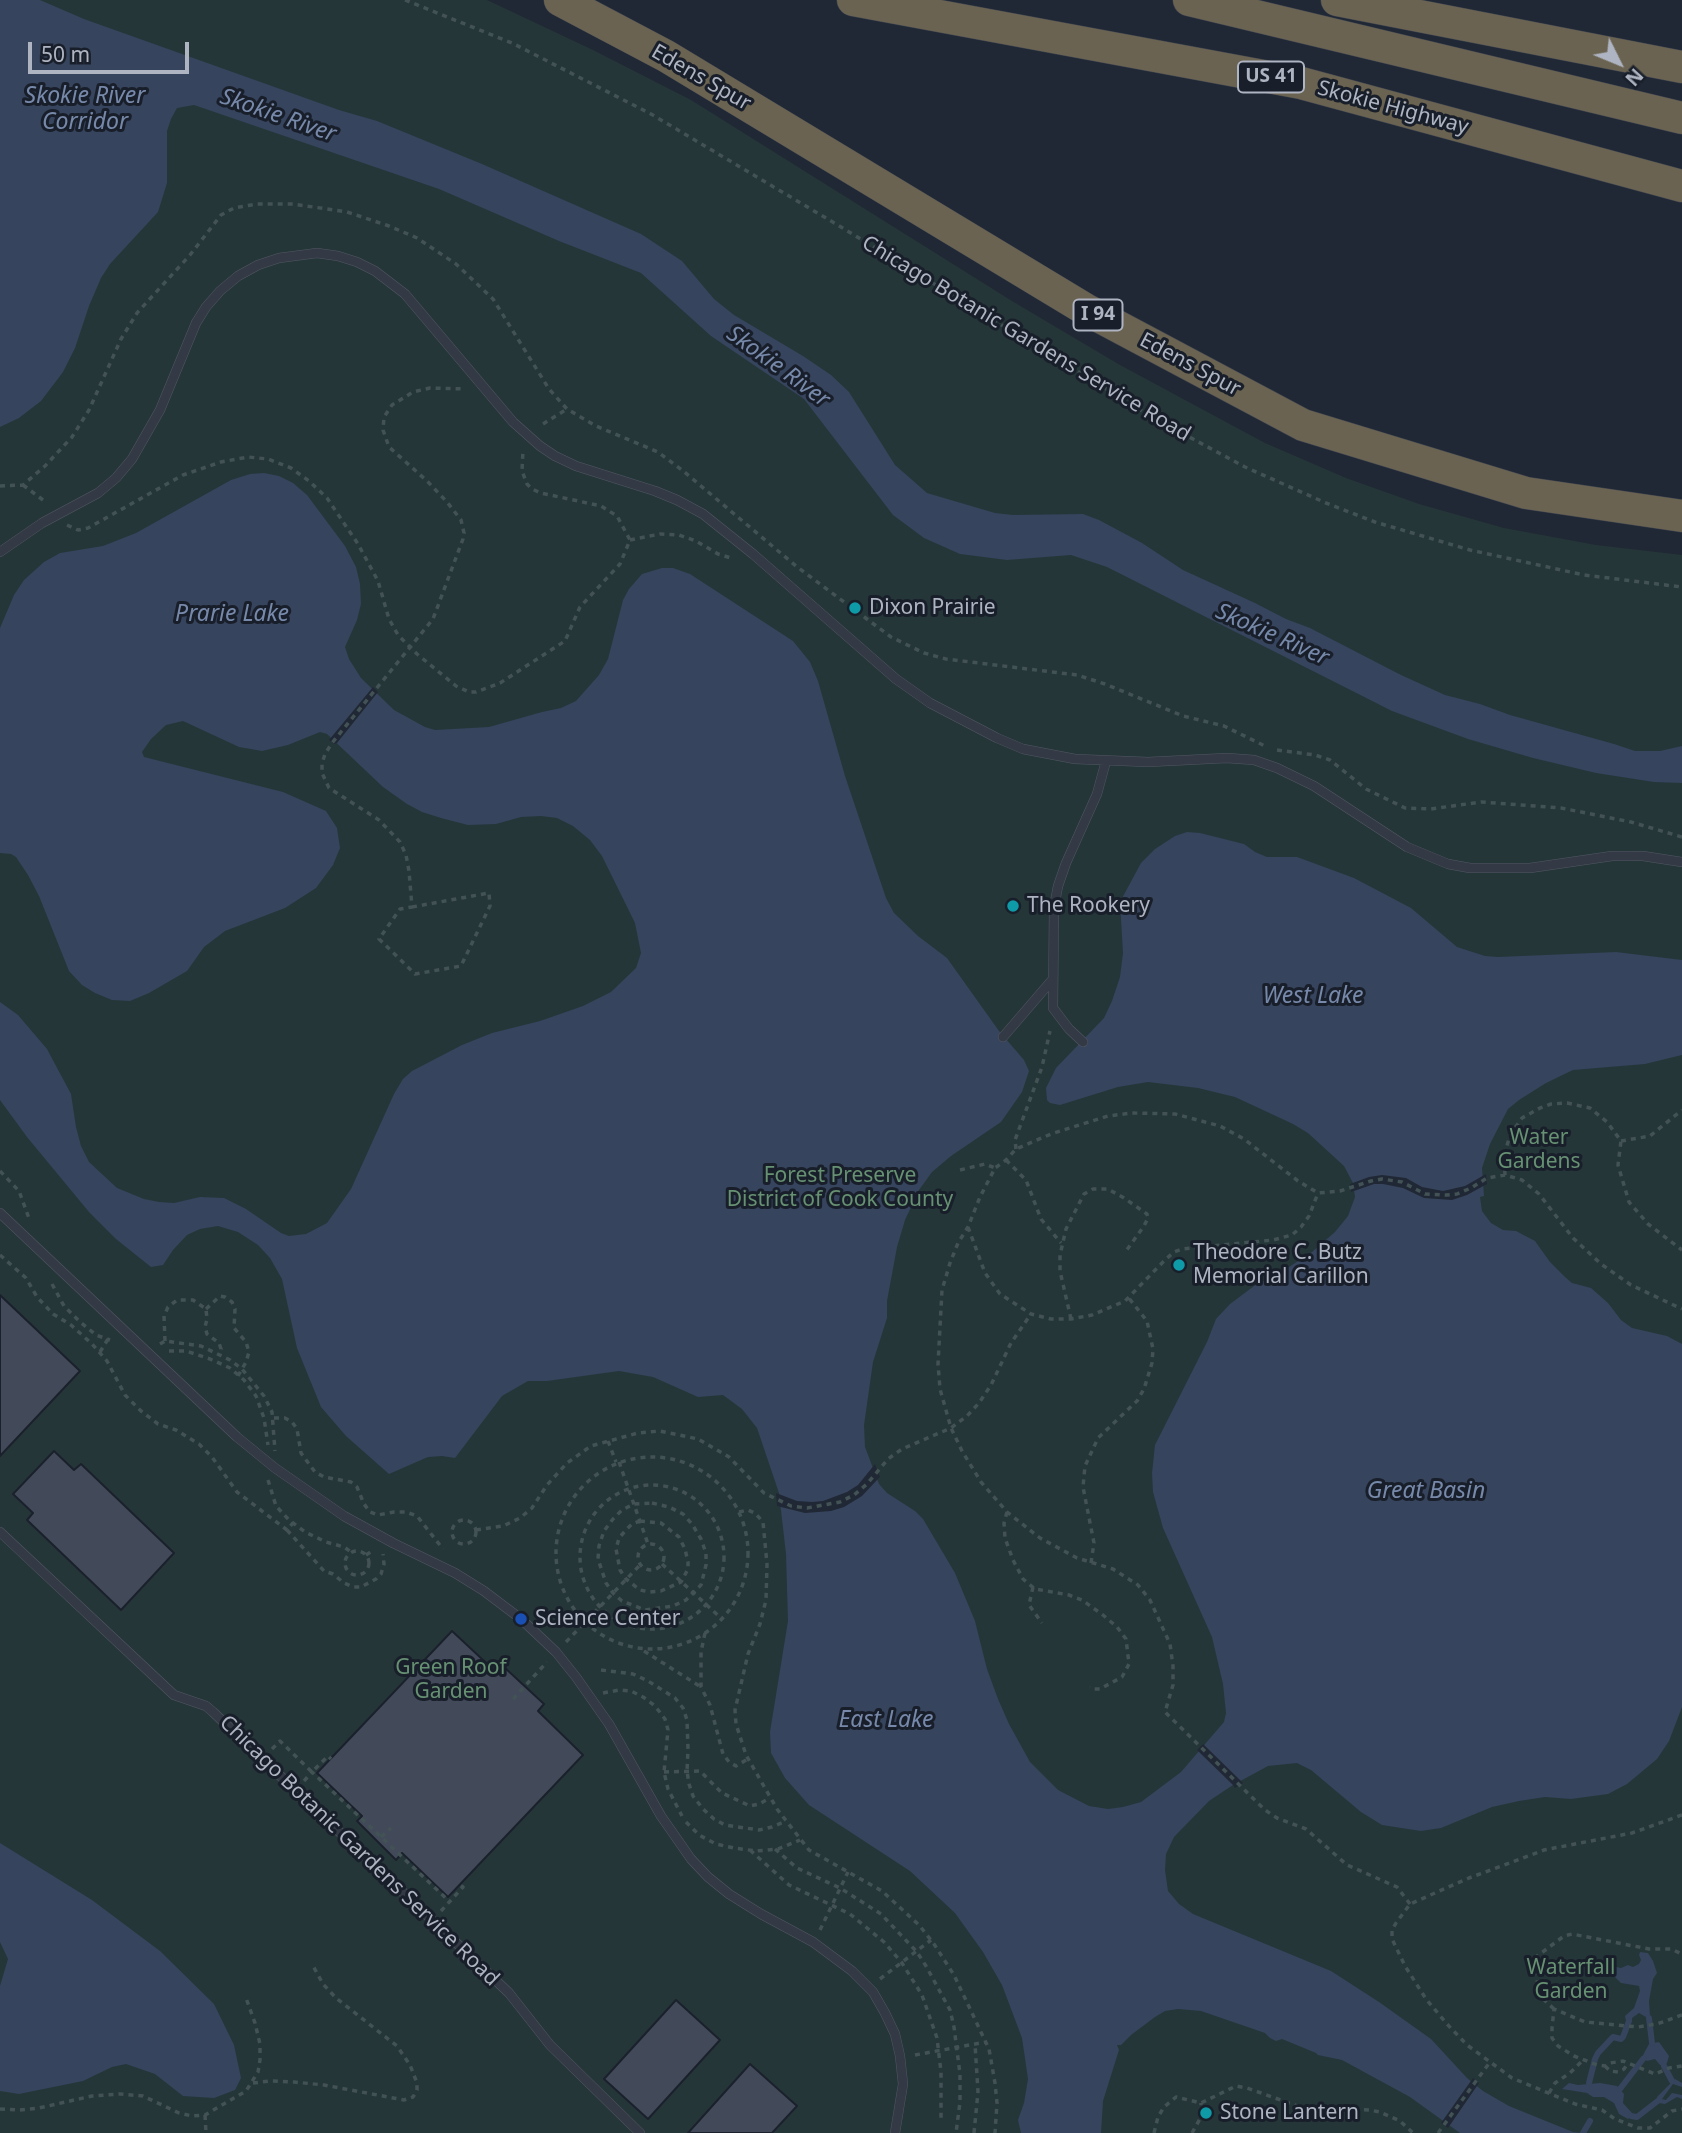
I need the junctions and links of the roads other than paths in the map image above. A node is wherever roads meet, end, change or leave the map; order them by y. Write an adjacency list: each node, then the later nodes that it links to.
1 (559, 0): 8 (highway, Edens Spur / I 94)
2 (853, 0): 7 (highway, Skokie Highway / US 41)
3 (1189, 0): 6 (highway)
4 (1337, 0): 5 (highway)
5 (1682, 67)
6 (1682, 118)
7 (1682, 186)
8 (1682, 516)
9 (0, 552): 10 (lane)
10 (1106, 761): 11 (lane); 12 (lane)
11 (1682, 862)
12 (1052, 978): 13 (lane); 14 (lane)
13 (1003, 1037)
14 (1083, 1042)
15 (0, 1213): 18 (lane)
16 (0, 1532): 17 (lane, Chicago Botanic Gardens Service Road)
17 (640, 2133)
18 (895, 2133)

